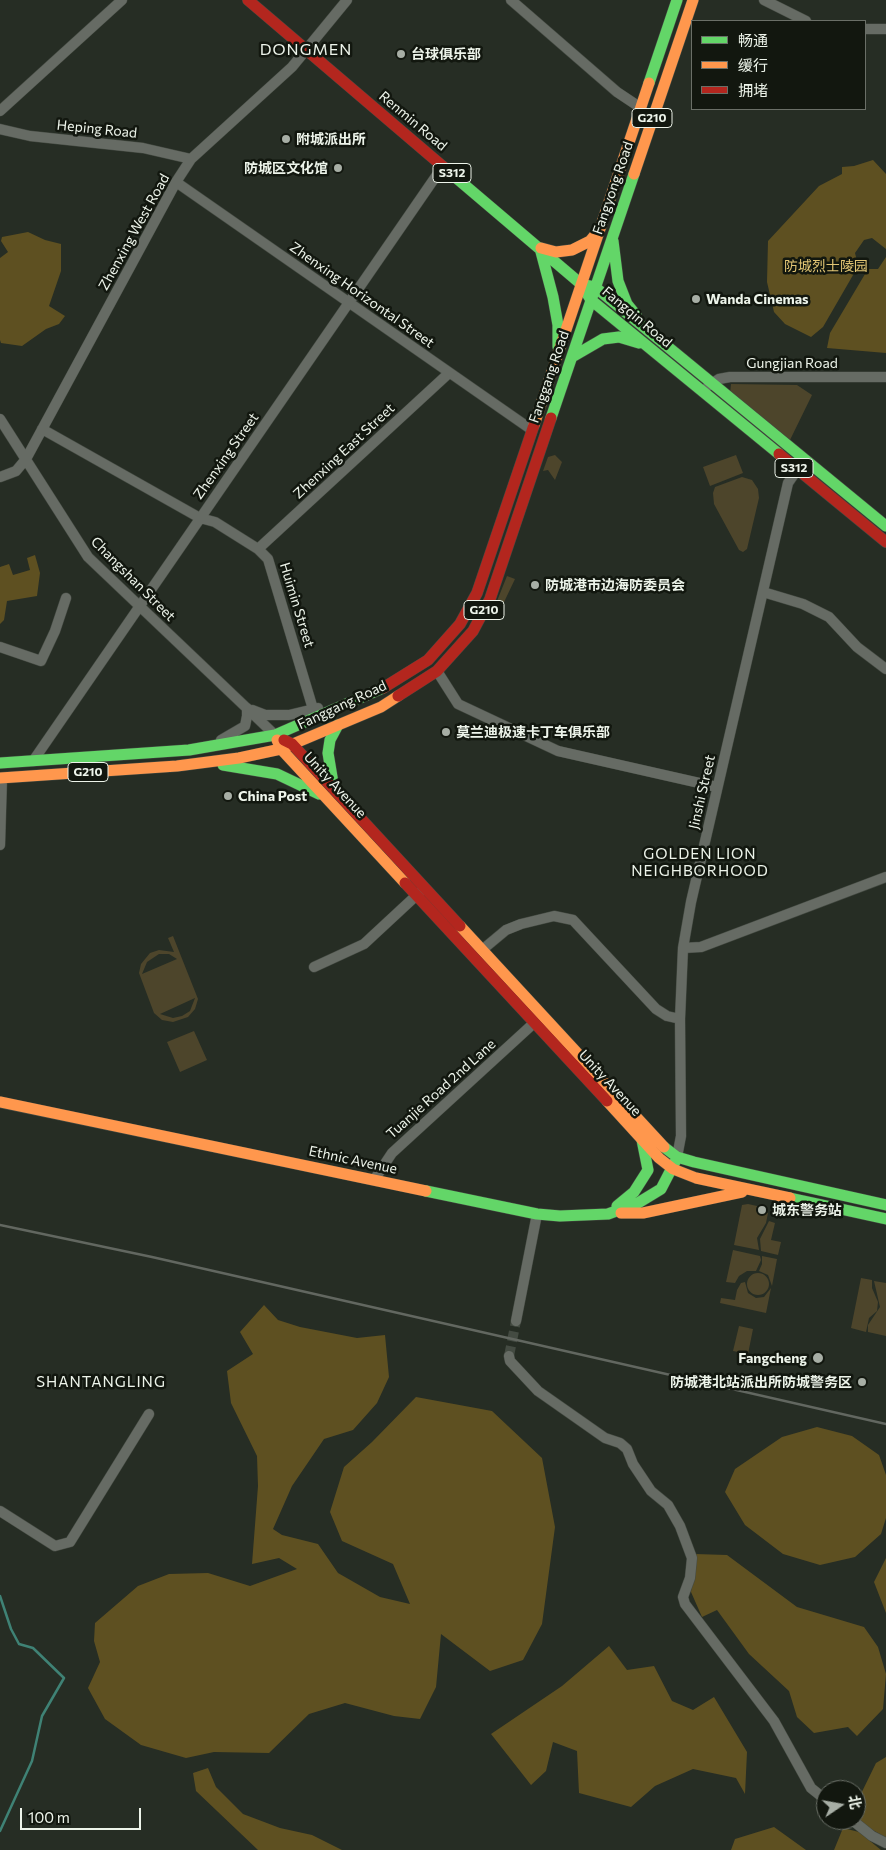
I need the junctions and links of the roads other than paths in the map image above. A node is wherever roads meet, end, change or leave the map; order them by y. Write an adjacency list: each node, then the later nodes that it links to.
1 (122, 0): 13 (street)
2 (248, 0): 11 (main road, Renmin Road / S312)
3 (347, 0): 11 (street, Zhenxing West Road)
4 (511, 0): 12 (street)
5 (677, 0): 12 (main road, Fangyong Road / G210)
6 (692, 0): 19 (main road, Fangyong Road / G210)
7 (764, 0): 8 (street)
8 (804, 20)
9 (866, 29): 10 (street)
10 (886, 29)
11 (305, 49): 15 (street, Zhenxing West Road); 16 (main road, Renmin Road / S312)
12 (641, 108): 18 (main road, Fangyong Road / G210)
13 (0, 111)
14 (0, 129): 15 (street, Heping Road)
15 (192, 159): 17 (street, Zhenxing West Road)
16 (443, 166): 20 (main road, Renmin Road / S312); 24 (street, Zhenxing Street)
17 (176, 182): 24 (street, Zhenxing Horizontal Street); 34 (street, Zhenxing West Road)
18 (599, 230): 20 (main road); 21 (main road, Fangyong Road / G210)
19 (612, 237): 22 (main road, Fangyong Road / G210); 25 (main road)
20 (540, 248): 21 (main road, Renmin Road / S312); 27 (main road)
21 (581, 284): 22 (main road, Fangqin Road / S312); 23 (main road, Fangqin Road / S312); 27 (main road, Fanggang Road / G210)
22 (595, 287): 23 (main road, Fangyong Road / G210); 25 (main road, Fangqin Road / S312)
23 (591, 300): 26 (main road, Fangqin Road / S312); 28 (main road, Fanggang Road / G210)
24 (349, 302): 29 (street, Zhenxing Horizontal Street); 39 (street, Zhenxing Street)
25 (653, 335): 31 (main road, Fangqin Road / S312)
26 (647, 346): 28 (main road); 32 (main road, Fangqin Road / S312)
27 (558, 352): 35 (main road, Fanggang Road / G210)
28 (572, 357): 48 (main road, Fanggang Road / G210)
29 (449, 373): 35 (street, Zhenxing Horizontal Street); 42 (street, Zhenxing East Street)
30 (886, 377): 31 (street, Gungjian Road)
31 (711, 383): 32 (street); 40 (main road, Fangqin Road / S312)
32 (703, 392): 37 (main road, Fangqin Road / S312)
33 (0, 418): 36 (street, Changshan Street)
34 (42, 429): 36 (street, Zhenxing West Road); 39 (street, Huimin Street)
35 (532, 430): 49 (main road, Fanggang Road / G210)
36 (26, 459): 38 (street); 45 (street, Changshan Street)
37 (797, 470): 41 (main road, Fangqin Road / S312); 43 (street, Jinshi Street)
38 (0, 477)
39 (200, 518): 42 (street, Huimin Street); 45 (street, Zhenxing Street)
40 (886, 526)
41 (886, 542)
42 (258, 549): 51 (street, Huimin Street)
43 (763, 592): 47 (street); 60 (street, Jinshi Street)
44 (66, 598): 46 (street)
45 (140, 606): 50 (street, Changshan Street); 56 (street, Zhenxing Street)
46 (0, 647)
47 (886, 669)
48 (437, 671): 52 (main road, Fanggang Road / G210); 60 (street)
49 (374, 694): 51 (street); 53 (main road, Fanggang Road / G210)
50 (246, 708): 51 (street); 53 (street, Changshan Street); 55 (street)
51 (314, 709)
52 (338, 725): 54 (main road, Fanggang Road / G210); 61 (main road)
53 (275, 735): 54 (main road, Unity Avenue); 55 (main road, Fanggang Road / G210)
54 (286, 746): 58 (main road, Fanggang Road / G210); 61 (main road, Unity Avenue)
55 (189, 750): 56 (main road, Fanggang Road / G210)
56 (32, 762): 57 (main road, Fanggang Road / G210)
57 (0, 763)
58 (205, 763): 59 (main road, Fanggang Road / G210); 61 (main road)
59 (1, 778): 62 (street)
60 (717, 787): 65 (street, Jinshi Street)
61 (330, 794): 64 (main road, Unity Avenue)
62 (0, 845)
63 (886, 877): 65 (street)
64 (420, 892): 66 (main road, Unity Avenue); 67 (street); 69 (main road, Unity Avenue)
65 (683, 948): 68 (street, Jinshi Street)
66 (482, 950): 68 (street); 72 (main road, Unity Avenue)
67 (314, 967)
68 (680, 1019): 72 (street, Jinshi Street)
69 (534, 1023): 71 (main road, Unity Avenue); 74 (street, Tuanjie Road 2nd Lane)
70 (0, 1102): 74 (main road, Ethnic Avenue)
71 (642, 1139): 73 (main road, Unity Avenue); 78 (main road)
72 (677, 1157): 73 (main road, Ethnic Avenue); 76 (main road, Unity Avenue)
73 (673, 1169): 75 (main road, Unity Avenue); 78 (main road, Ethnic Avenue)
74 (374, 1180): 77 (main road, Ethnic Avenue)
75 (752, 1190): 78 (main road); 79 (main road, Unity Avenue)
76 (884, 1205)
77 (537, 1214): 78 (main road, Ethnic Avenue); 80 (street)
78 (608, 1214)
79 (882, 1219)
80 (516, 1321)
81 (509, 1356): 84 (street)
82 (149, 1414): 83 (street)
83 (0, 1511)
84 (816, 1792)
85 (864, 1830): 86 (street)
86 (886, 1843)

